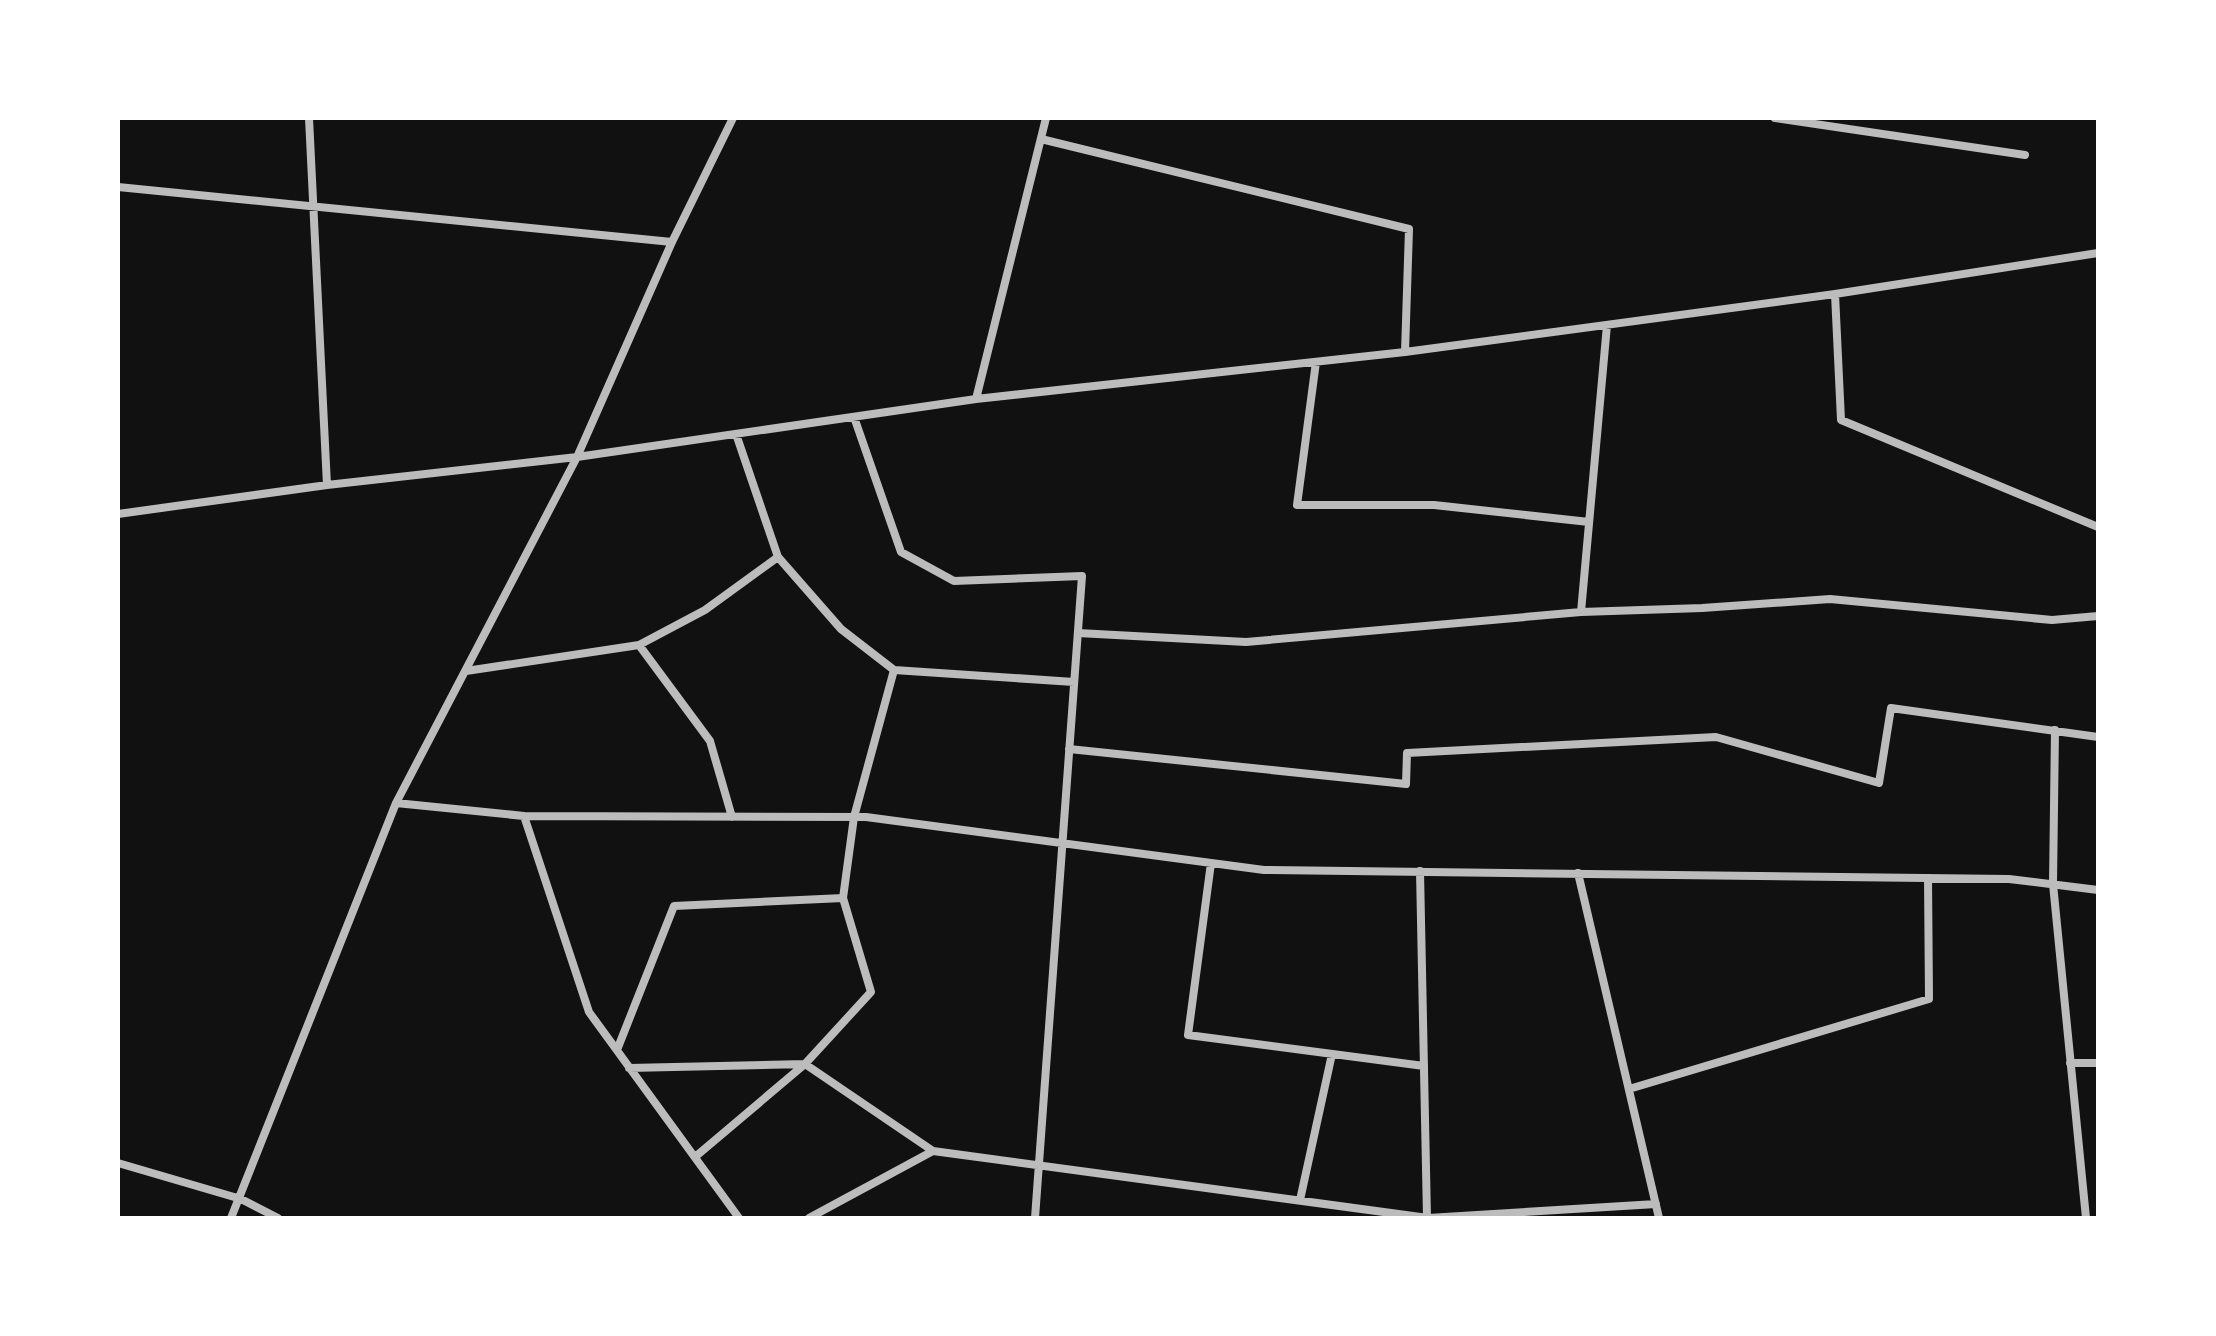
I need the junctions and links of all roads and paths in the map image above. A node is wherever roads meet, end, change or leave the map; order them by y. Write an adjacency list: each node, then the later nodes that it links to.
1 (309, 118): 8 (street)
2 (733, 118): 9 (street)
3 (1046, 118): 5 (street)
4 (1775, 118): 6 (street)
5 (1041, 139): 13 (street); 15 (street)
6 (2025, 155)
7 (118, 187): 8 (street)
8 (311, 206): 9 (street); 19 (street)
9 (672, 242): 18 (street)
10 (2098, 253): 11 (street)
11 (1835, 294): 12 (street); 22 (street)
12 (1607, 325): 13 (street); 21 (street)
13 (1405, 352): 14 (street)
14 (1316, 362): 15 (street); 21 (street)
15 (976, 399): 16 (street)
16 (854, 417): 17 (street); 26 (street)
17 (736, 434): 18 (street); 23 (street)
18 (577, 457): 19 (street); 29 (street)
19 (327, 485): 20 (street)
20 (118, 514)
21 (1589, 522): 24 (street)
22 (2098, 527)
23 (778, 557): 27 (street); 28 (street)
24 (1581, 612): 25 (street); 26 (street)
25 (2098, 616)
26 (1078, 633): 30 (street)
27 (639, 645): 29 (street); 36 (street)
28 (894, 670): 30 (street); 37 (street)
29 (466, 671): 34 (street)
30 (1074, 682): 33 (street)
31 (2055, 730): 32 (street); 33 (street); 43 (street)
32 (2098, 737)
33 (1069, 749): 38 (street)
34 (396, 803): 35 (street); 58 (street)
35 (524, 816): 36 (street); 46 (street)
36 (732, 817): 37 (street)
37 (854, 817): 38 (street); 45 (street)
38 (1063, 844): 39 (street); 57 (street)
39 (1211, 863): 40 (street); 47 (street)
40 (1420, 871): 41 (street); 51 (street)
41 (1578, 873): 42 (street); 53 (street)
42 (1928, 878): 43 (street); 53 (street)
43 (2053, 884): 44 (street); 48 (street)
44 (2098, 890)
45 (843, 898): 46 (street); 50 (street)
46 (617, 1050): 52 (street)
47 (1332, 1054): 51 (street); 59 (street)
48 (2070, 1063): 49 (street); 68 (street)
49 (2098, 1063)
50 (805, 1064): 52 (street); 54 (street); 55 (street)
51 (1424, 1066): 66 (street)
52 (629, 1068): 55 (street)
53 (1629, 1089): 60 (street)
54 (933, 1151): 57 (street); 64 (street)
55 (695, 1157): 63 (street)
56 (118, 1163): 58 (street)
57 (1039, 1166): 59 (street); 65 (street)
58 (241, 1199): 61 (street); 62 (street)
59 (1300, 1200): 66 (street)
60 (1656, 1204): 66 (street); 67 (street)
61 (231, 1218)
62 (278, 1218)
63 (739, 1218)
64 (809, 1218)
65 (1035, 1218)
66 (1427, 1218)
67 (1659, 1218)
68 (2086, 1218)

